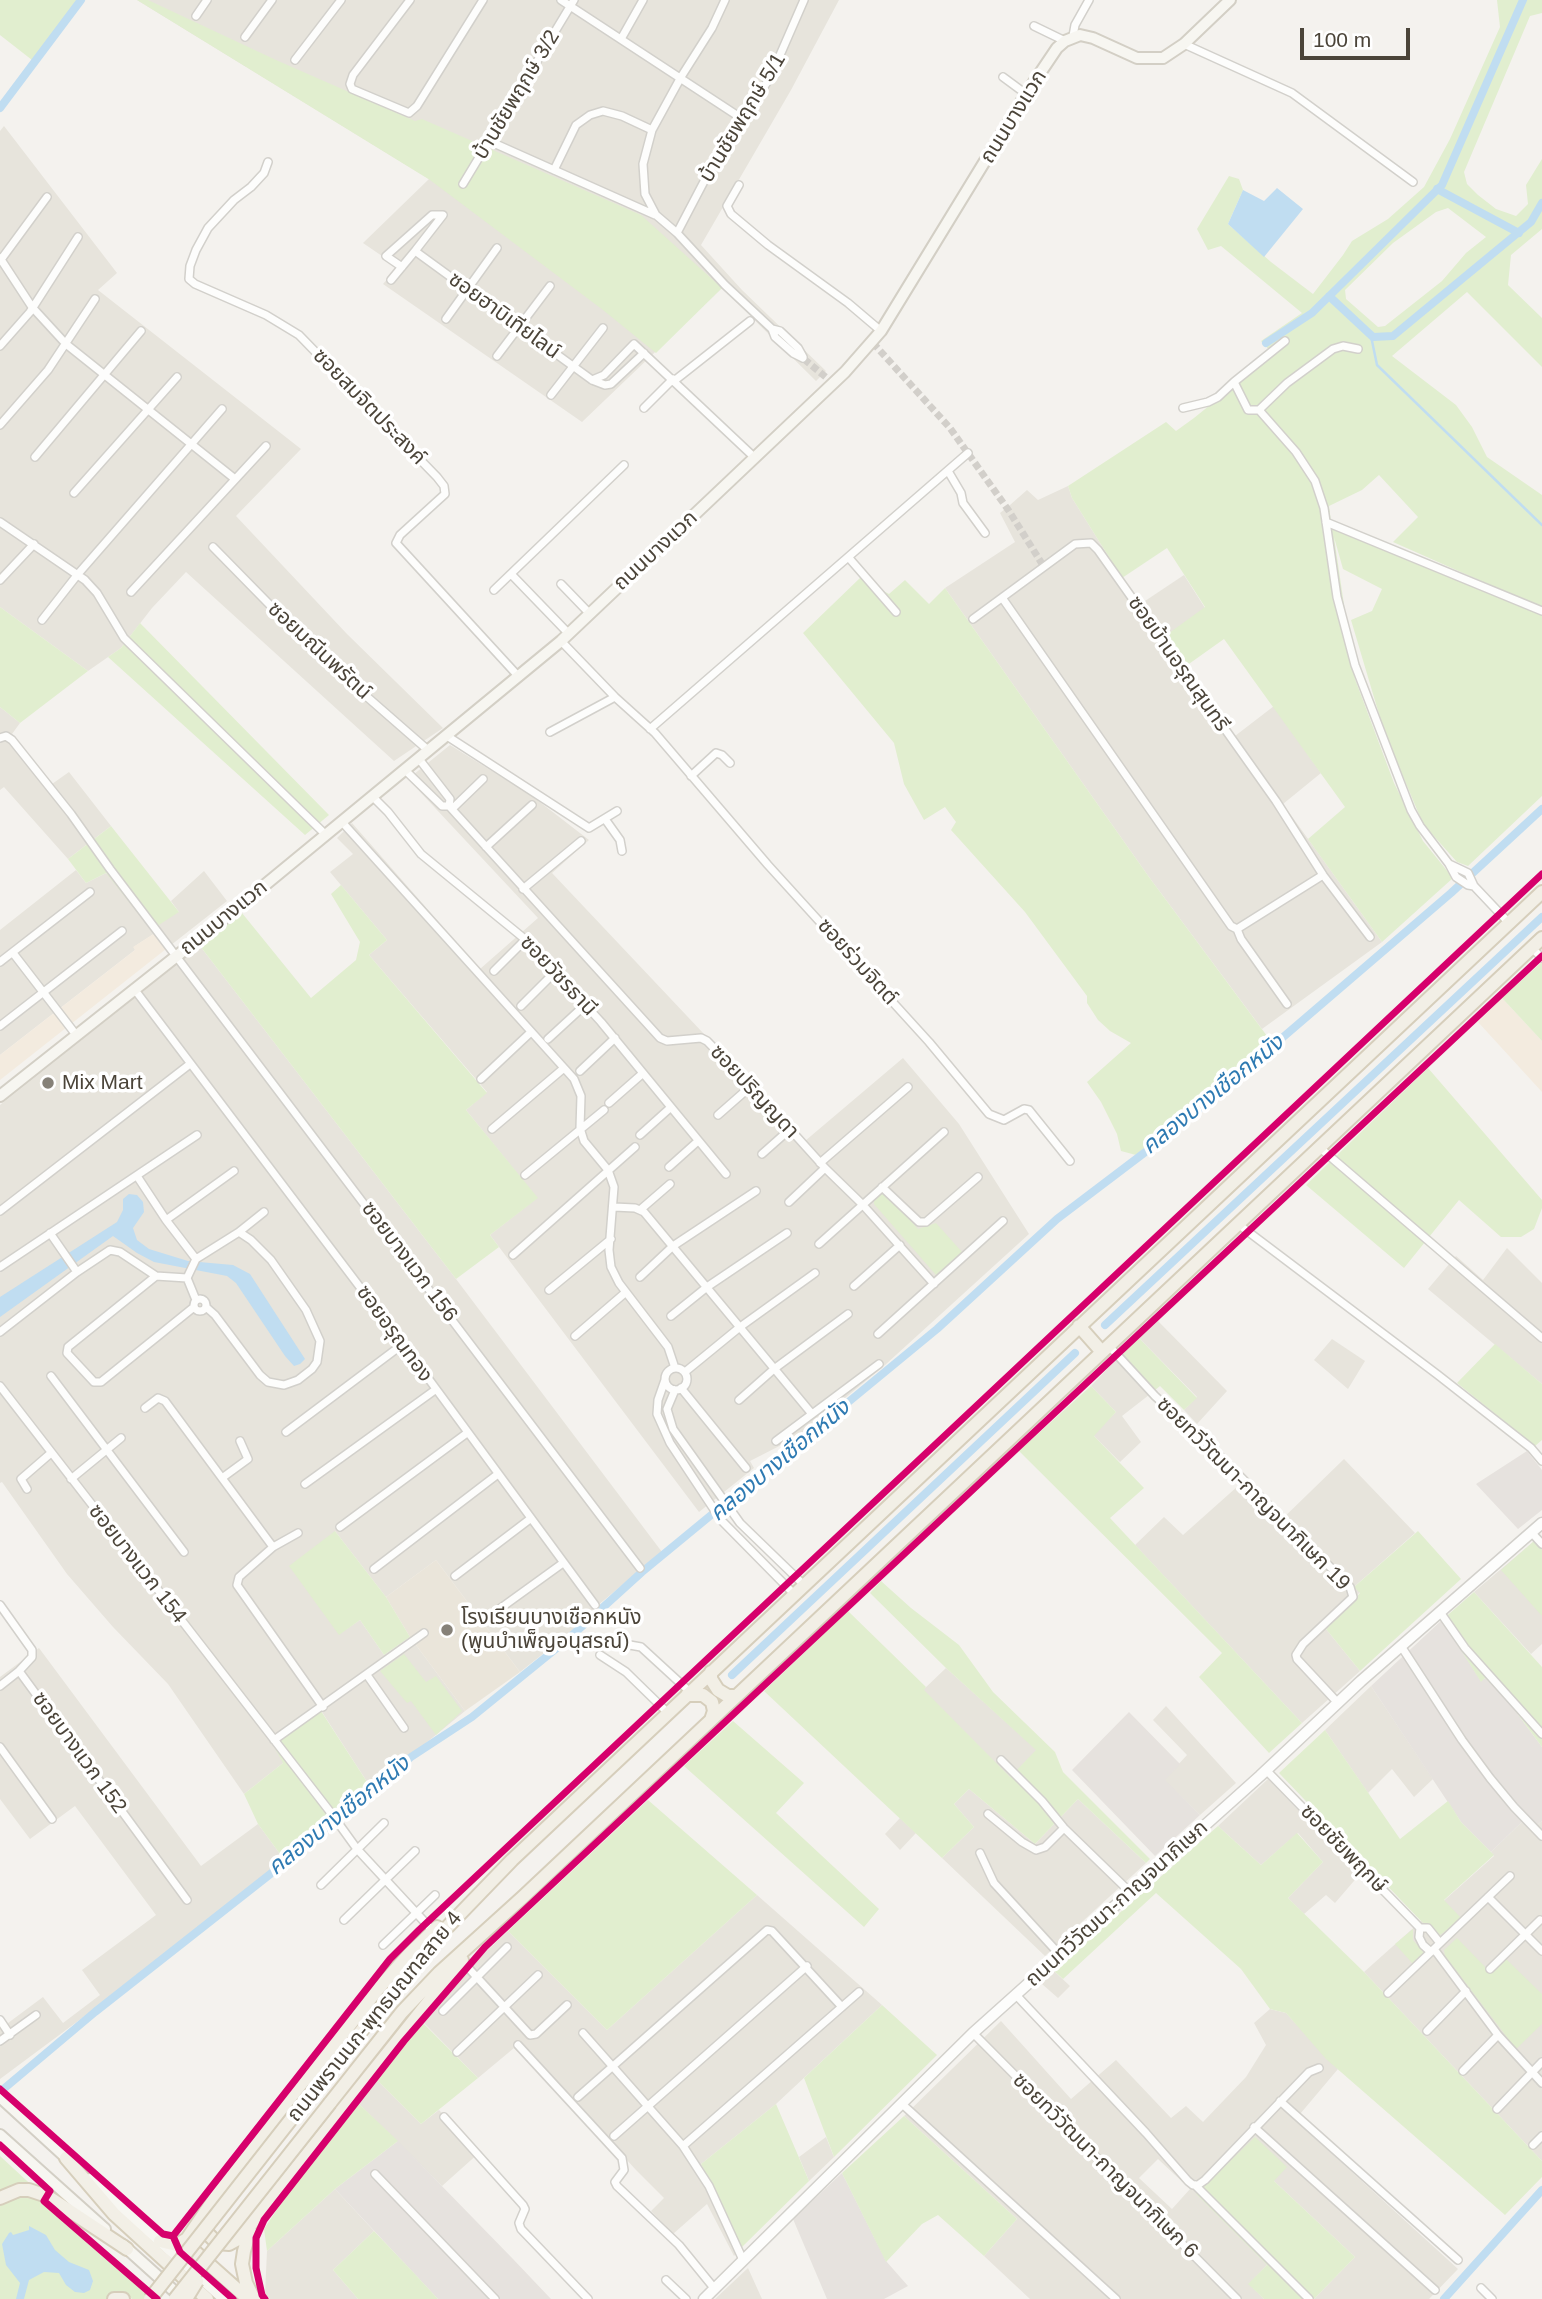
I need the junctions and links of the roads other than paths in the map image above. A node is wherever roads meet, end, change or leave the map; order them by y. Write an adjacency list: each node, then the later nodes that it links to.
1 (207, 0): 13 (street)
2 (272, 0): 15 (street)
3 (341, 0): 19 (street)
4 (410, 0): 5 (street)
5 (483, 0)
6 (561, 0): 12 (street)
7 (643, 0): 16 (street)
8 (726, 0): 20 (street)
9 (804, 0): 23 (street, บ้านชัยพฤกษ์ 5/1)
10 (1089, 0): 17 (street)
11 (1230, 0): 18 (main road)
12 (572, 3): 16 (street); 25 (street, บ้านชัยพฤกษ์ 3/2)
13 (196, 16)
14 (1034, 26): 17 (street)
15 (245, 37)
16 (621, 39): 20 (street)
17 (1069, 39): 18 (main road); 22 (main road, ถนนบางแวก)
18 (1184, 44): 28 (street)
19 (295, 60)
20 (681, 77): 23 (street); 24 (street)
21 (1003, 78): 22 (street)
22 (1026, 94): 49 (main road, ถนนบางแวก)
23 (741, 118): 33 (street, บ้านชัยพฤกษ์ 5/1)
24 (652, 130): 27 (street); 32 (street)
25 (489, 141): 27 (street); 29 (street, บ้านชัยพฤกษ์ 3/2)
26 (268, 162): 98 (street, ซอยสมจิตประสงค์)
27 (554, 170): 32 (street)
28 (1413, 182)
29 (463, 184)
30 (739, 185): 49 (street)
31 (47, 197): 37 (street)
32 (656, 215): 33 (street)
33 (677, 233): 56 (street)
34 (78, 237): 43 (street)
35 (497, 248): 41 (street)
36 (415, 251): 38 (street); 38 (street); 41 (street, ซอยฮาบิเทียไลน์)
37 (0, 260): 43 (street)
38 (402, 267): 39 (street)
39 (391, 280)
40 (550, 286): 46 (street)
41 (467, 289): 44 (street); 46 (street, ซอยฮาบิเทียไลน์)
42 (95, 299): 51 (street)
43 (32, 308): 51 (street); 52 (street)
44 (446, 319)
45 (750, 321): 61 (street)
46 (519, 327): 55 (street); 57 (street, ซอยฮาบิเทียไลน์)
47 (603, 328): 57 (street)
48 (141, 331): 58 (street)
49 (881, 331): 74 (main road, ถนนบางแวก)
50 (1285, 341): 62 (street)
51 (66, 344): 58 (street); 69 (street)
52 (0, 346)
53 (1358, 349): 68 (street)
54 (644, 353): 60 (street); 60 (street); 61 (street)
55 (497, 356)
56 (803, 358)
57 (573, 366): 60 (street, ซอยฮาบิเทียไลน์); 63 (street)
58 (104, 375): 67 (street); 73 (street)
59 (177, 377): 67 (street)
60 (592, 380)
61 (673, 380): 64 (street); 74 (street)
62 (1234, 382): 65 (street); 68 (street)
63 (551, 395)
64 (644, 408)
65 (1183, 408)
66 (222, 409): 70 (street)
67 (148, 410): 70 (street); 78 (street)
68 (1258, 410): 80 (street)
69 (0, 425)
70 (192, 444): 77 (street); 85 (street)
71 (266, 446): 77 (street)
72 (968, 453): 76 (street)
73 (35, 457)
74 (754, 458): 94 (main road, ถนนบางแวก)
75 (624, 465): 86 (street)
76 (948, 471): 81 (street); 84 (street)
77 (235, 479): 90 (street)
78 (74, 493)
79 (0, 522): 82 (street)
80 (1326, 522): 92 (street); 124 (street)
81 (985, 533)
82 (34, 544): 85 (street); 87 (street)
83 (213, 547): 104 (street, ซอยมณีนพรัตน์)
84 (849, 558): 93 (street); 100 (street)
85 (78, 574): 96 (street); 116 (street)
86 (511, 574): 89 (street); 97 (street, ซอยร่วมจิตต์)
87 (0, 580)
88 (561, 583): 94 (street)
89 (494, 590)
90 (131, 592)
91 (1003, 598): 95 (street, ซอยบ้านอรุณสุนทรี); 120 (street, ซอยบ้านอรุณสุนทรี); 125 (street)
92 (1542, 611)
93 (896, 612)
94 (590, 614): 97 (main road, ถนนบางแวก)
95 (973, 619)
96 (42, 620)
97 (565, 638): 98 (main road, ถนนบางแวก); 99 (street, ซอยร่วมจิตต์)
98 (519, 677): 102 (main road, ถนนบางแวก)
99 (615, 697): 100 (street, ซอยร่วมจิตต์); 101 (street)
100 (650, 729): 108 (street, ซอยร่วมจิตต์)
101 (550, 732)
102 (447, 736): 104 (main road, ถนนบางแวก); 114 (street)
103 (0, 738): 131 (street, ซอยบางแวก 156)
104 (429, 751): 105 (main road, ถนนบางแวก)
105 (419, 759): 107 (main road, ถนนบางแวก); 112 (street, ซอยปริญญดา)
106 (730, 764): 108 (street)
107 (405, 770): 110 (main road, ถนนบางแวก); 112 (street, ซอยปริญญดา)
108 (691, 775): 166 (street, ซอยร่วมจิตต์)
109 (482, 779): 112 (street)
110 (372, 796): 115 (main road, ถนนบางแวก); 128 (street, ซอยวัชรธานี)
111 (532, 805): 118 (street)
112 (450, 808): 118 (street, ซอยปริญญดา)
113 (617, 811): 114 (street)
114 (605, 819): 119 (street)
115 (342, 822): 116 (main road, ถนนบางแวก); 142 (street)
116 (326, 835): 131 (main road, ถนนบางแวก)
117 (580, 841): 121 (street)
118 (486, 847): 121 (street, ซอยปริญญดา)
119 (622, 851)
120 (1323, 875): 125 (street); 127 (street, ซอยบ้านอรุณสุนทรี)
121 (523, 888): 151 (street, ซอยปริญญดา)
122 (90, 892): 130 (street)
123 (1542, 892): 124 (main road, ถนนพรานนก-พุทธมณฑลสาย 4)
124 (1509, 923): 210 (main road, ถนนพรานนก-พุทธมณฑลสาย 4)
125 (1237, 929): 138 (street)
126 (122, 931): 137 (street)
127 (1370, 937)
128 (525, 940): 134 (street); 135 (street, ซอยวัชรธานี)
129 (1537, 943): 132 (street); 164 (main road, ถนนพรานนก-พุทธมณฑลสาย 4)
130 (13, 953): 133 (street); 137 (street)
131 (177, 956): 136 (main road, ถนนบางแวก); 253 (street, ซอยบางแวก 156)
132 (1542, 958)
133 (0, 962)
134 (494, 971)
135 (554, 973): 139 (street, ซอยวัชรธานี); 140 (street)
136 (135, 990): 143 (main road, ถนนบางแวก); 146 (street, ซอยอรุณทอง)
137 (44, 992): 141 (street); 143 (street)
138 (1287, 1004)
139 (585, 1005): 144 (street, ซอยวัชรธานี); 145 (street)
140 (521, 1006)
141 (0, 1026)
142 (531, 1032): 147 (street); 150 (street)
143 (77, 1035): 153 (main road, ถนนบางแวก)
144 (615, 1038): 148 (street); 149 (street, ซอยวัชรธานี)
145 (548, 1039)
146 (190, 1064): 182 (street); 216 (street, ซอยอรุณทอง)
147 (564, 1068): 156 (street); 157 (street)
148 (580, 1071)
149 (642, 1074): 154 (street, ซอยวัชรธานี); 157 (street)
150 (481, 1079)
151 (751, 1086): 155 (street); 158 (street, ซอยปริญญดา)
152 (908, 1087): 167 (street)
153 (0, 1096)
154 (670, 1108): 161 (street); 162 (street, ซอยวัชรธานี)
155 (718, 1115)
156 (492, 1129)
157 (580, 1129): 170 (street); 172 (street)
158 (789, 1130): 165 (street); 167 (street, ซอยปริญญดา)
159 (944, 1132): 176 (street)
160 (197, 1135): 173 (street)
161 (640, 1135)
162 (698, 1141): 168 (street); 171 (street, ซอยวัชรธานี)
163 (635, 1147): 170 (street)
164 (1319, 1147): 186 (main road, ถนนพรานนก-พุทธมณฑลสาย 4); 215 (street)
165 (762, 1154)
166 (1070, 1161)
167 (822, 1166): 178 (street); 179 (street, ซอยปริญญดา)
168 (669, 1167)
169 (234, 1171): 184 (street)
170 (608, 1171): 180 (street); 194 (street)
171 (726, 1174)
172 (525, 1175)
173 (136, 1176): 184 (street); 188 (street)
174 (978, 1177): 176 (street)
175 (670, 1184): 181 (street)
176 (882, 1187): 179 (street)
177 (756, 1191): 193 (street)
178 (789, 1202)
179 (862, 1204): 191 (street); 192 (street, ซอยปริญญดา)
180 (614, 1207): 181 (street); 190 (street)
181 (640, 1210): 193 (street)
182 (0, 1211)
183 (264, 1212): 187 (street)
184 (166, 1220): 195 (street)
185 (1003, 1222): 202 (street)
186 (1238, 1224): 217 (main road, ถนนพรานนก-พุทธมณฑลสาย 4); 237 (street)
187 (239, 1232): 195 (street); 207 (street)
188 (50, 1233): 196 (street); 197 (street)
189 (787, 1233): 204 (street)
190 (611, 1238): 205 (street); 206 (street)
191 (819, 1244)
192 (900, 1245): 202 (street, ซอยปริญญดา); 203 (street)
193 (673, 1246): 201 (street); 204 (street)
194 (513, 1255)
195 (196, 1260): 199 (street)
196 (0, 1267)
197 (75, 1269): 200 (street); 212 (street)
198 (815, 1273): 211 (street)
199 (188, 1275): 200 (street); 207 (street)
200 (156, 1276): 207 (street)
201 (640, 1277)
202 (934, 1284): 213 (street)
203 (854, 1286)
204 (707, 1287): 209 (street); 211 (street)
205 (549, 1290)
206 (626, 1292): 214 (street); 219 (street)
207 (195, 1304)
208 (848, 1314): 220 (street)
209 (671, 1317)
210 (1079, 1326): 217 (main road); 256 (main road, ถนนพรานนก-พุทธมณฑลสาย 4)
211 (740, 1327): 220 (street); 221 (street)
212 (0, 1332)
213 (878, 1334)
214 (575, 1336)
215 (1542, 1338)
216 (403, 1344): 226 (street, ซอยอรุณทอง); 230 (street)
217 (1105, 1349): 270 (main road, ถนนพรานนก-พุทธมณฑลสาย 4); 271 (street, ซอยทวีวัฒนา-กาญจนาภิเษก 19)
218 (879, 1363): 229 (street)
219 (675, 1368): 221 (street); 223 (street)
220 (774, 1369): 227 (street); 229 (street)
221 (685, 1372): 225 (street)
222 (51, 1376): 235 (street)
223 (665, 1380): 225 (street); 256 (street)
224 (0, 1386): 236 (street, ซอยบางแวก 154)
225 (678, 1389): 238 (street); 256 (street)
226 (435, 1390): 231 (street, ซอยอรุณทอง); 242 (street)
227 (739, 1399)
228 (145, 1408): 240 (street)
229 (812, 1414): 234 (street)
230 (286, 1432)
231 (467, 1433): 239 (street, ซอยอรุณทอง); 246 (street)
232 (121, 1437): 235 (street)
233 (240, 1441): 240 (street)
234 (776, 1441)
235 (108, 1451): 241 (street); 251 (street)
236 (51, 1453): 241 (street, ซอยบางแวก 154); 243 (street)
237 (1542, 1461)
238 (746, 1468)
239 (498, 1474): 244 (street, ซอยอรุณทอง); 254 (street)
240 (222, 1478): 250 (street)
241 (71, 1479): 277 (street, ซอยบางแวก 154)
242 (305, 1485)
243 (27, 1489)
244 (530, 1519): 252 (street, ซอยอรุณทอง); 255 (street)
245 (1542, 1523): 247 (street, ถนนทวีวัฒนา-กาญจนาภิเษก)
246 (340, 1527)
247 (1531, 1532): 249 (street); 260 (street, ถนนทวีวัฒนา-กาญจนาภิเษก)
248 (298, 1533): 250 (street)
249 (1542, 1544)
250 (273, 1547): 272 (street)
251 (184, 1552)
252 (563, 1563): 258 (street, ซอยอรุณทอง); 259 (street)
253 (640, 1567)
254 (374, 1569)
255 (455, 1576)
256 (799, 1590): 266 (main road, ถนนพรานนก-พุทธมณฑลสาย 4)
257 (0, 1605): 265 (street, ซอยบางแวก 152)
258 (595, 1605)
259 (498, 1610)
260 (1440, 1612): 263 (street, ถนนทวีวัฒนา-กาญจนาภิเษก); 276 (street)
261 (424, 1633): 267 (street)
262 (624, 1644): 269 (street)
263 (1401, 1646): 271 (street, ถนนทวีวัฒนา-กาญจนาภิเษก); 285 (street)
264 (600, 1655): 273 (street)
265 (19, 1671): 268 (street); 296 (street, ซอยบางแวก 152)
266 (711, 1672): 269 (main road, ถนนพรานนก-พุทธมณฑลสาย 4); 270 (main road)
267 (367, 1675): 272 (street); 275 (street)
268 (0, 1686)
269 (689, 1694): 273 (main road, ถนนพรานนก-พุทธมณฑลสาย 4); 274 (main road)
270 (736, 1696): 274 (main road, ถนนพรานนก-พุทธมณฑลสาย 4)
271 (1338, 1703): 280 (street, ถนนทวีวัฒนา-กาญจนาภิเษก)
272 (323, 1707): 277 (street)
273 (668, 1713): 290 (main road, ถนนพรานนก-พุทธมณฑลสาย 4)
274 (711, 1720): 300 (main road, ถนนพรานนก-พุทธมณฑลสาย 4)
275 (404, 1728)
276 (1542, 1734)
277 (274, 1741): 286 (street, ซอยบางแวก 154)
278 (0, 1747): 282 (street)
279 (1001, 1760): 284 (street)
280 (1266, 1770): 293 (street, ถนนทวีวัฒนา-กาญจนาภิเษก); 301 (street, ซอยชัยพฤกษ์)
281 (988, 1814): 284 (street)
282 (52, 1819)
283 (384, 1823): 286 (street)
284 (1063, 1828): 293 (street)
285 (1542, 1836)
286 (357, 1849): 291 (street, ซอยบางแวก 154); 292 (street)
287 (415, 1851): 291 (street)
288 (980, 1853): 308 (street)
289 (1510, 1876): 295 (street)
290 (493, 1878): 302 (main road); 359 (main road, ถนนพรานนก-พุทธมณฑลสาย 4, bridge)
291 (384, 1881): 297 (street, ซอยบางแวก 154); 298 (street)
292 (321, 1885)
293 (1130, 1892): 308 (street, ถนนทวีวัฒนา-กาญจนาภิเษก)
294 (435, 1895): 297 (street)
295 (1488, 1897): 303 (street); 306 (street)
296 (187, 1900)
297 (416, 1913): 302 (street, ซอยบางแวก 154); 304 (street)
298 (344, 1920)
299 (1540, 1920): 303 (street)
300 (492, 1925): 309 (main road); 360 (main road, ถนนพรานนก-พุทธมณฑลสาย 4, bridge)
301 (1420, 1928): 306 (street, ซอยชัยพฤกษ์); 306 (street, ซอยชัยพฤกษ์)
302 (433, 1931): 355 (main road)
303 (1525, 1934): 307 (street); 311 (street)
304 (383, 1945)
305 (507, 1947): 313 (street)
306 (1435, 1948): 314 (street, ซอยชัยพฤกษ์); 316 (street)
307 (1542, 1951)
308 (1060, 1955): 317 (street, ถนนทวีวัฒนา-กาญจนาภิเษก)
309 (462, 1961): 313 (street); 356 (main road)
310 (807, 1966): 319 (street); 333 (street); 342 (street)
311 (1490, 1969)
312 (538, 1975): 320 (street)
313 (478, 1977): 320 (street); 321 (street)
314 (1466, 1991): 324 (street); 328 (street, ซอยชัยพฤกษ์)
315 (859, 1992): 319 (street)
316 (1388, 1993)
317 (1016, 1994): 326 (street, ถนนทวีวัฒนา-กาญจนาภิเษก); 353 (street)
318 (566, 2005): 320 (street)
319 (842, 2007): 350 (street)
320 (504, 2009): 331 (street)
321 (443, 2011)
322 (36, 2015): 327 (street)
323 (0, 2020): 327 (street)
324 (1427, 2031)
325 (583, 2033): 333 (street)
326 (973, 2033): 341 (street, ถนนทวีวัฒนา-กาญจนาภิเษก); 382 (street, ซอยทวีวัฒนา-กาญจนาภิเษก 6)
327 (10, 2035): 329 (street)
328 (1498, 2035): 335 (street); 336 (street, ซอยชัยพฤกษ์)
329 (0, 2041)
330 (518, 2045): 364 (street)
331 (457, 2052)
332 (1542, 2063): 336 (street)
333 (613, 2066): 339 (street); 342 (street)
334 (1319, 2068): 340 (street)
335 (1463, 2071)
336 (1531, 2073): 337 (street, ซอยชัยพฤกษ์); 343 (street)
337 (1542, 2083)
338 (0, 2097): 351 (main road)
339 (578, 2097)
340 (1280, 2101): 345 (street); 362 (street)
341 (901, 2103): 361 (street, ถนนทวีวัฒนา-กาญจนาภิเษก); 381 (street)
342 (647, 2107): 347 (street); 350 (street)
343 (1497, 2109)
344 (444, 2117): 378 (street)
345 (1254, 2127): 353 (street); 366 (street)
346 (0, 2135): 358 (main road)
347 (614, 2136)
348 (1542, 2136): 349 (street)
349 (1533, 2145)
350 (683, 2146): 361 (street)
351 (66, 2158): 357 (main road); 373 (main road)
352 (375, 2174): 377 (street)
353 (1195, 2185): 383 (street)
354 (0, 2198): 358 (main road)
355 (212, 2202): 356 (main road); 359 (main road)
356 (263, 2209): 376 (main road)
357 (160, 2241): 359 (main road); 374 (main road)
358 (127, 2249): 372 (main road)
359 (181, 2251): 369 (main road, bridge); 370 (main road, ถนนพรานนก-พุทธมณฑลสาย 4, bridge); 375 (main road)
360 (212, 2252): 371 (main road, ถนนพรานนก-พุทธมณฑลสาย 4, bridge); 372 (main road, bridge)
361 (743, 2260): 364 (street, ถนนทวีวัฒนา-กาญจนาภิเษก)
362 (1458, 2260)
363 (666, 2280): 379 (street)
364 (714, 2288): 380 (street, ถนนทวีวัฒนา-กาญจนาภิเษก)
365 (1481, 2288): 384 (street)
366 (1435, 2290)
367 (114, 2299): 368 (main road)
368 (123, 2299)
369 (139, 2299)
370 (149, 2299)
371 (175, 2299)
372 (185, 2299)
373 (206, 2299)
374 (224, 2299)
375 (248, 2299)
376 (254, 2299)
377 (495, 2299)
378 (588, 2299)
379 (686, 2299)
380 (704, 2299)
381 (1116, 2299)
382 (1237, 2299)
383 (1309, 2299)
384 (1492, 2299)

